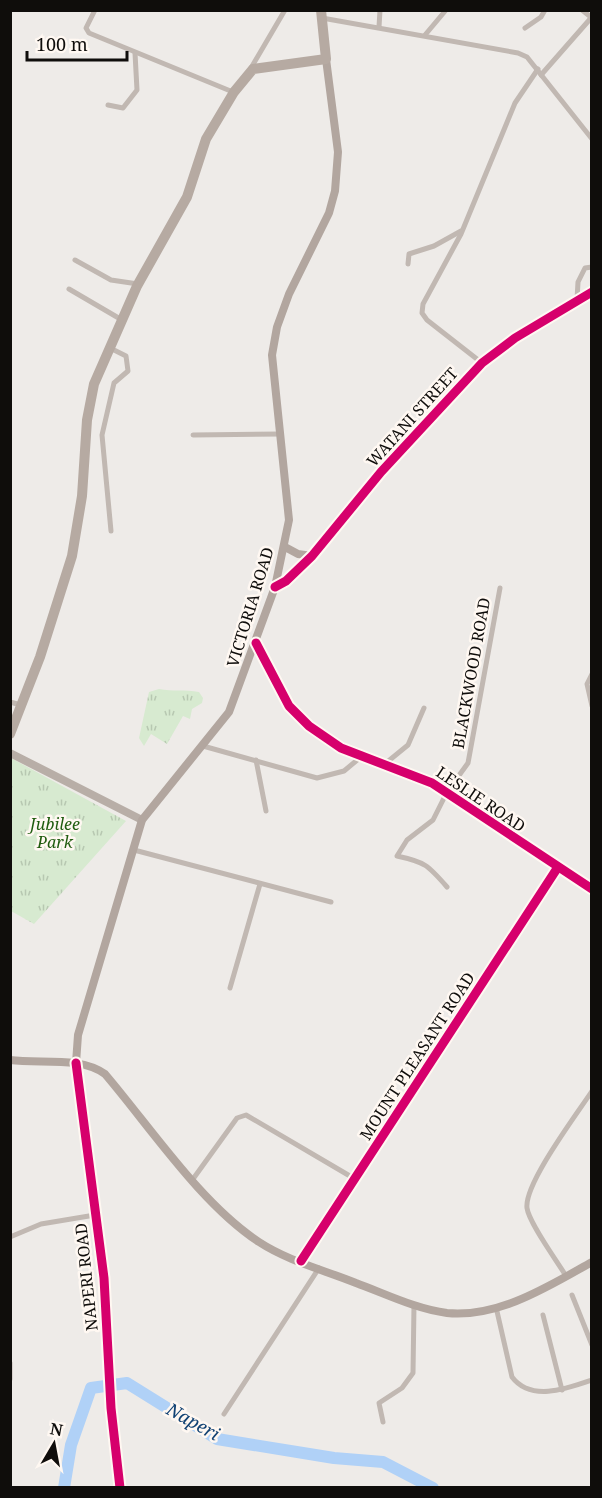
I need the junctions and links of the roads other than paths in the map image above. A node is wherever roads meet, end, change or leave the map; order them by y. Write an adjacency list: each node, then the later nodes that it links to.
1 (94, 10): 11 (street)
2 (285, 10): 14 (street)
3 (380, 10): 8 (street)
4 (446, 10): 10 (street)
5 (545, 10): 9 (street)
6 (582, 10): 13 (street)
7 (321, 14): 8 (street); 12 (highway)
8 (379, 27): 10 (street)
9 (525, 28)
10 (424, 35): 13 (street)
11 (135, 53): 15 (street); 16 (street)
12 (326, 59): 14 (highway); 29 (main road, VICTORIA ROAD)
13 (540, 72): 17 (street); 18 (street)
14 (247, 75): 15 (highway)
15 (234, 92): 22 (highway)
16 (108, 105)
17 (591, 139)
18 (463, 230): 20 (street); 28 (street)
19 (75, 260): 22 (street)
20 (408, 264)
21 (591, 267): 25 (street)
22 (138, 284): 26 (highway)
23 (69, 290): 26 (street)
24 (591, 292): 25 (street, WATANI STREET)
25 (577, 300): 28 (street, WATANI STREET)
26 (123, 320): 27 (highway)
27 (110, 348): 31 (street); 38 (highway)
28 (482, 363): 33 (street, WATANI STREET)
29 (281, 434): 30 (street); 32 (main road, VICTORIA ROAD)
30 (193, 435)
31 (111, 531)
32 (285, 548): 33 (main road); 34 (main road, VICTORIA ROAD)
33 (312, 556): 34 (street, WATANI STREET)
34 (275, 587): 36 (main road, VICTORIA ROAD)
35 (500, 588): 47 (street, BLACKWOOD ROAD)
36 (256, 643): 42 (main road, VICTORIA ROAD); 44 (street, LESLIE ROAD)
37 (591, 674): 39 (street)
38 (16, 704): 41 (highway)
39 (591, 706)
40 (424, 708): 46 (street)
41 (10, 734)
42 (203, 746): 45 (street); 49 (main road, VICTORIA ROAD)
43 (10, 753): 49 (street)
44 (362, 756): 45 (street); 46 (street, LESLIE ROAD)
45 (256, 760): 48 (street)
46 (386, 763): 47 (street, LESLIE ROAD)
47 (447, 792): 51 (street, LESLIE ROAD); 53 (street, BLACKWOOD ROAD)
48 (266, 811)
49 (142, 820): 50 (main road, VICTORIA ROAD)
50 (134, 850): 52 (street); 58 (main road, VICTORIA ROAD)
51 (558, 867): 54 (street, LESLIE ROAD); 61 (street, MOUNT PLEASANT ROAD)
52 (260, 884): 55 (street); 56 (street)
53 (447, 887)
54 (591, 889)
55 (331, 902)
56 (230, 988)
57 (10, 1060): 58 (main road)
58 (76, 1063): 60 (main road); 62 (street, NAPERI ROAD)
59 (591, 1091): 67 (street)
60 (193, 1179): 61 (street); 64 (main road)
61 (355, 1179): 64 (street, MOUNT PLEASANT ROAD)
62 (95, 1215): 63 (street); 79 (street, NAPERI ROAD)
63 (10, 1237)
64 (301, 1261): 66 (main road)
65 (591, 1262): 67 (main road)
66 (319, 1268): 69 (main road); 77 (street)
67 (566, 1276): 70 (main road)
68 (572, 1295): 72 (street)
69 (414, 1305): 70 (main road); 78 (street)
70 (496, 1307): 76 (street)
71 (543, 1315): 76 (street)
72 (591, 1346)
73 (10, 1363): 74 (street)
74 (10, 1379)
75 (591, 1380): 76 (street)
76 (562, 1390)
77 (224, 1414)
78 (383, 1422)
79 (120, 1488)

